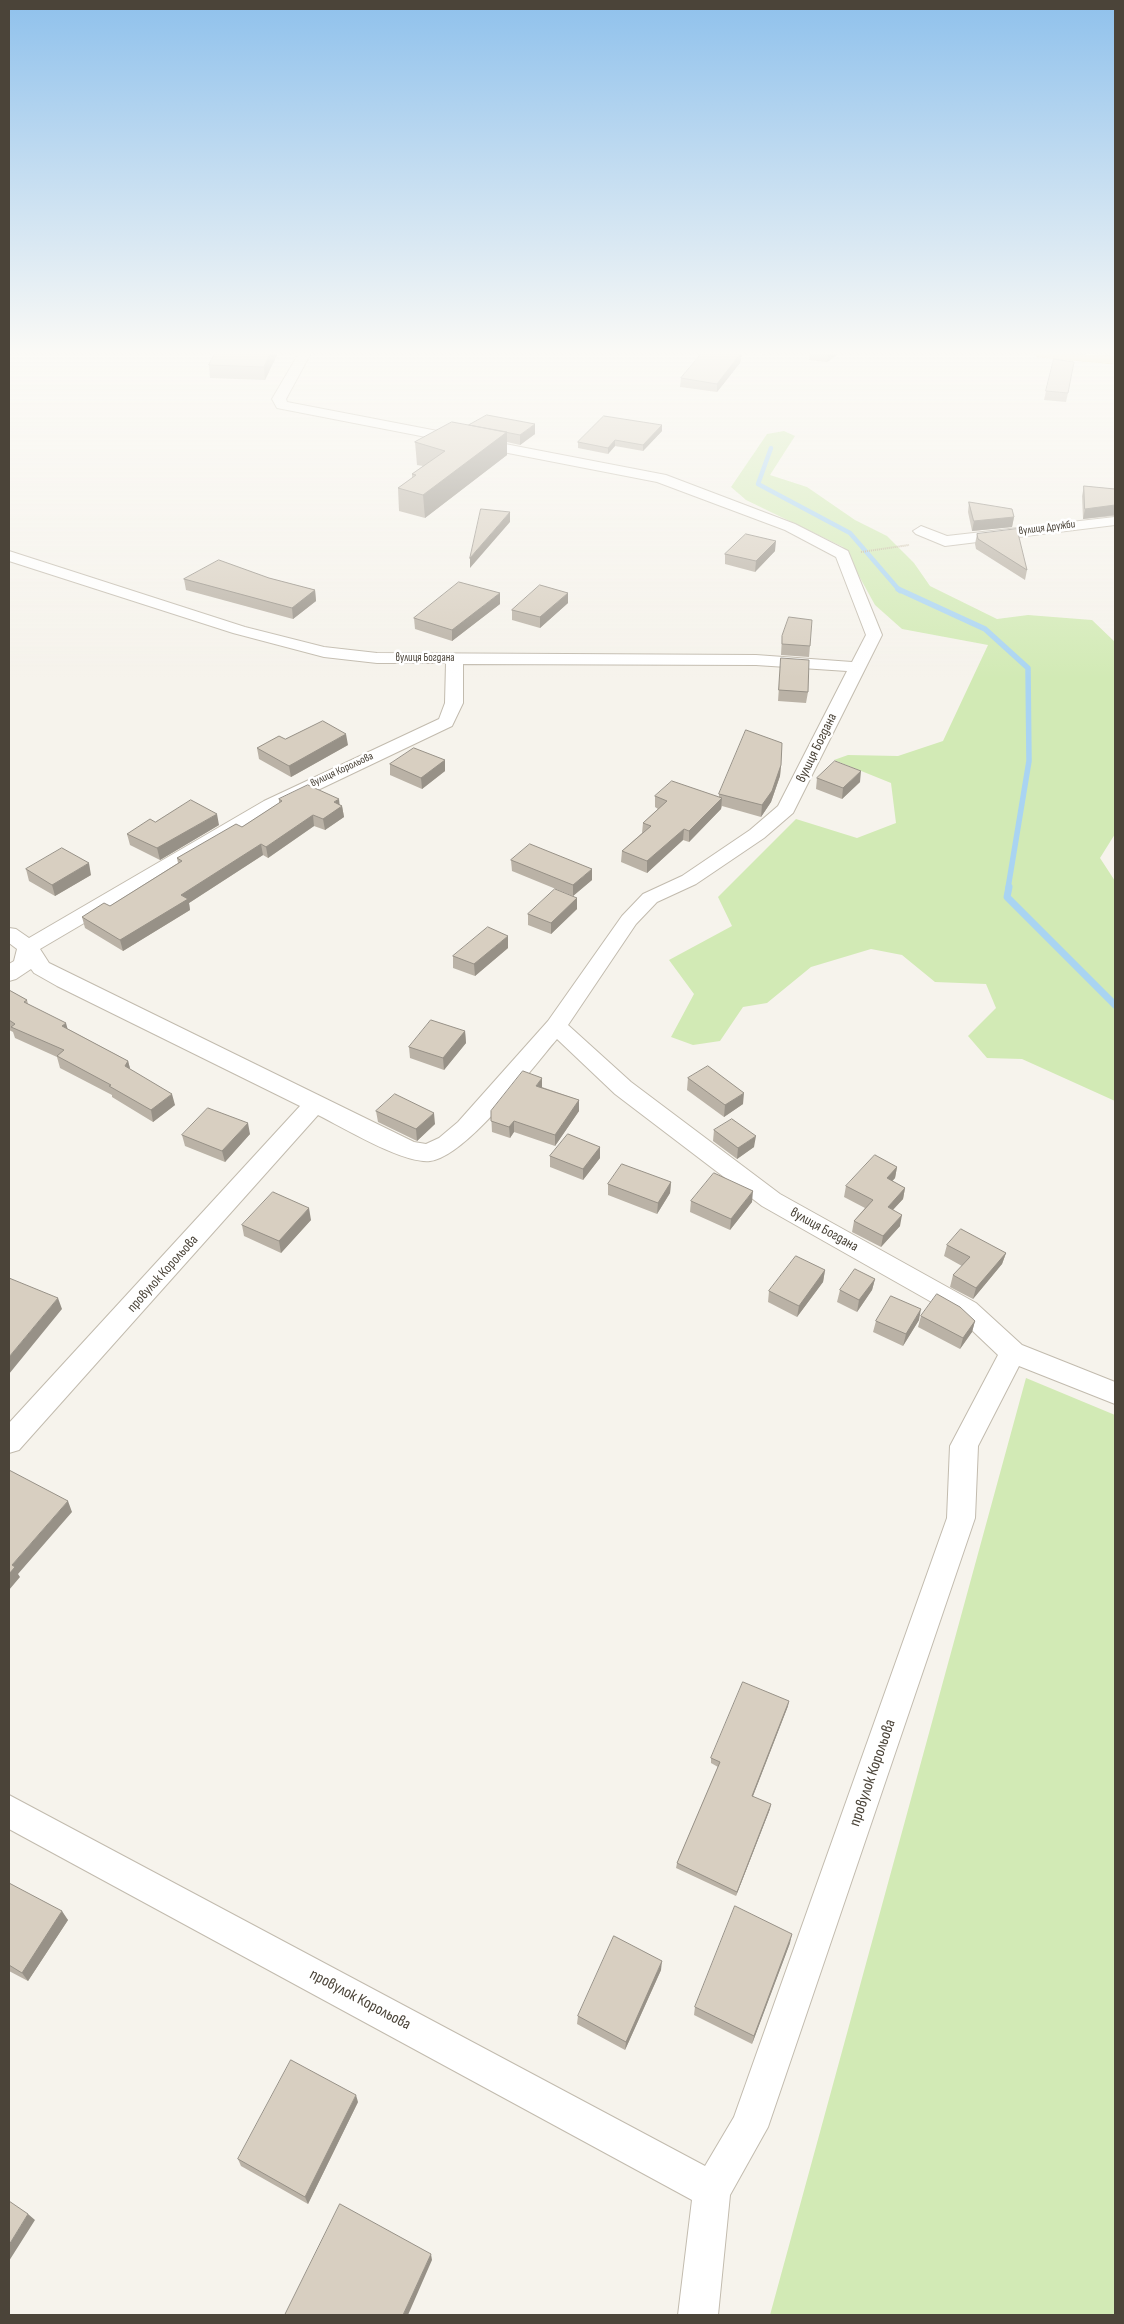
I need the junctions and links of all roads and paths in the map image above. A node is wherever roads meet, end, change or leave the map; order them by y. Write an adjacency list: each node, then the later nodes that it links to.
1 (575, 461): 5 (street)
2 (1115, 521): 4 (street, вулиця Дружби)
3 (921, 532): 4 (street, вулиця Дружби)
4 (945, 541): 5 (path)
5 (843, 554): 8 (street, вулиця Богдана)
6 (9, 556): 7 (street, вулиця Богдана)
7 (455, 658): 8 (street, вулиця Богдана); 10 (street, вулиця Корольова)
8 (857, 667): 12 (street, вулиця Богдана)
9 (9, 934): 10 (street)
10 (28, 947): 11 (street); 13 (street)
11 (9, 974)
12 (556, 1026): 13 (street, вулиця Богдана); 14 (street, вулиця Богдана)
13 (315, 1104): 16 (street, провулок Корольова)
14 (1013, 1352): 15 (street, вулиця Богдана); 18 (street, провулок Корольова)
15 (1115, 1394)
16 (9, 1442)
17 (9, 1810): 18 (street, провулок Корольова)
18 (712, 2190): 19 (street, провулок Корольова)
19 (698, 2315)

